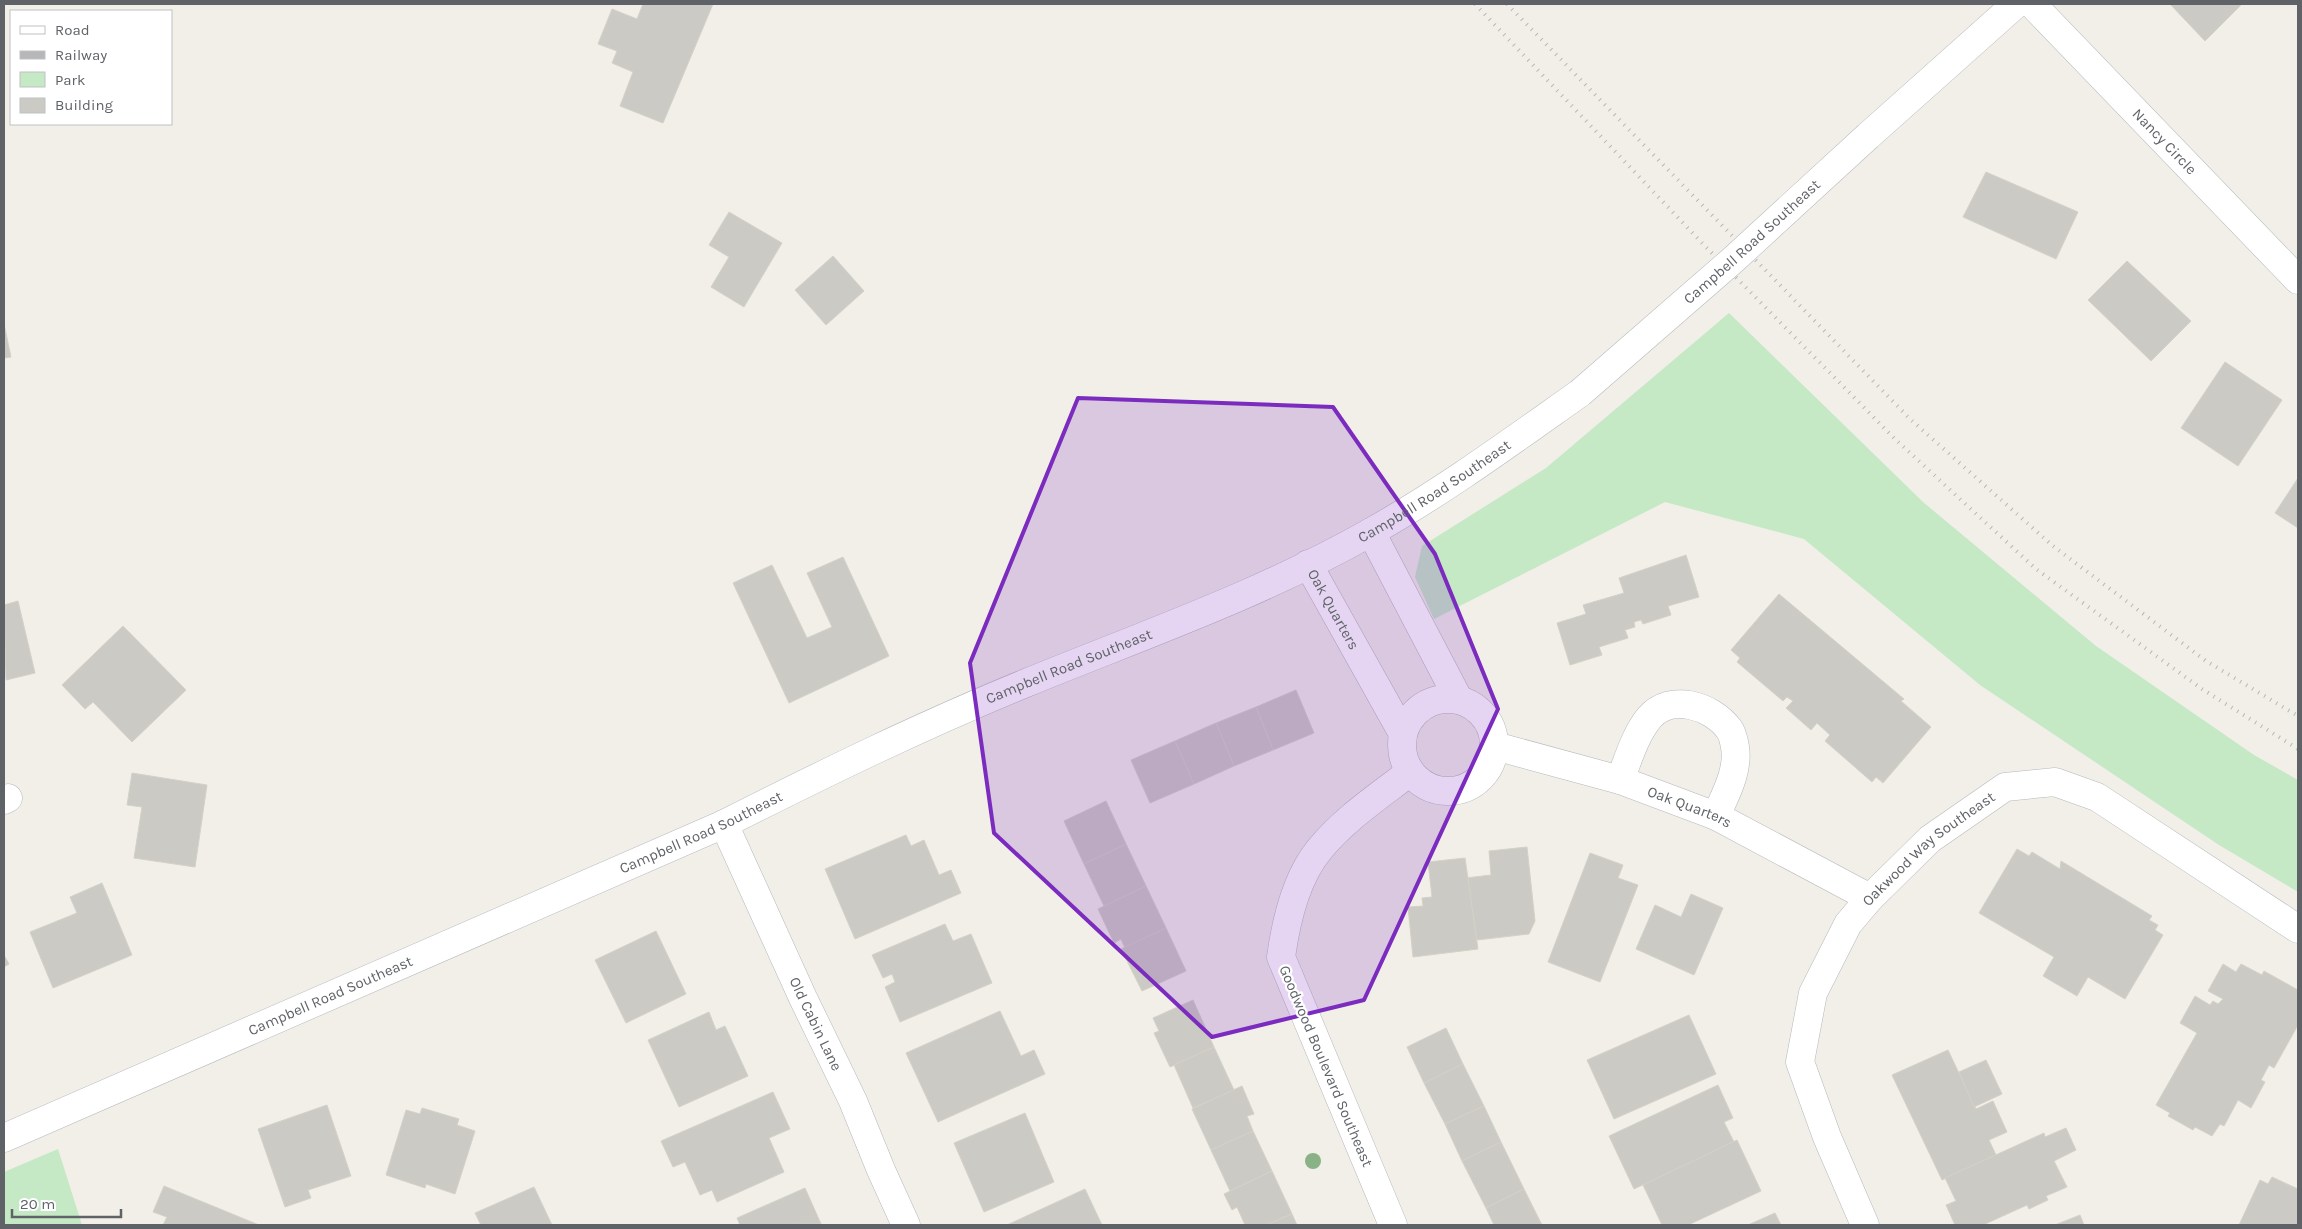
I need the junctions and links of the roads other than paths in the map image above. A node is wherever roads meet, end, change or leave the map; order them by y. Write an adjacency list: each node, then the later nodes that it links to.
1 (2016, 4): 4 (street, Campbell Road Southeast, bridge)
2 (2032, 4): 3 (street, Nancy Circle)
3 (2298, 280)
4 (1371, 532): 5 (street, Campbell Road Southeast); 6 (street)
5 (1308, 564): 7 (street, Oak Quarters); 12 (street, Campbell Road Southeast)
6 (1459, 700): 7 (street); 8 (street)
7 (1403, 734): 9 (street, Oak Quarters)
8 (1495, 746): 9 (street); 10 (street, Oak Quarters)
9 (1410, 772): 17 (street, Goodwood Boulevard Southeast)
10 (1620, 780): 11 (street, Oak Quarters); 11 (street)
11 (1716, 816): 13 (street, Oak Quarters)
12 (724, 824): 15 (street, Campbell Road Southeast); 16 (street, Old Cabin Lane)
13 (1870, 898): 14 (street, Oakwood Way Southeast); 18 (street, Oakwood Way Southeast)
14 (2298, 930)
15 (4, 1138)
16 (906, 1225)
17 (1393, 1225)
18 (1865, 1225)

